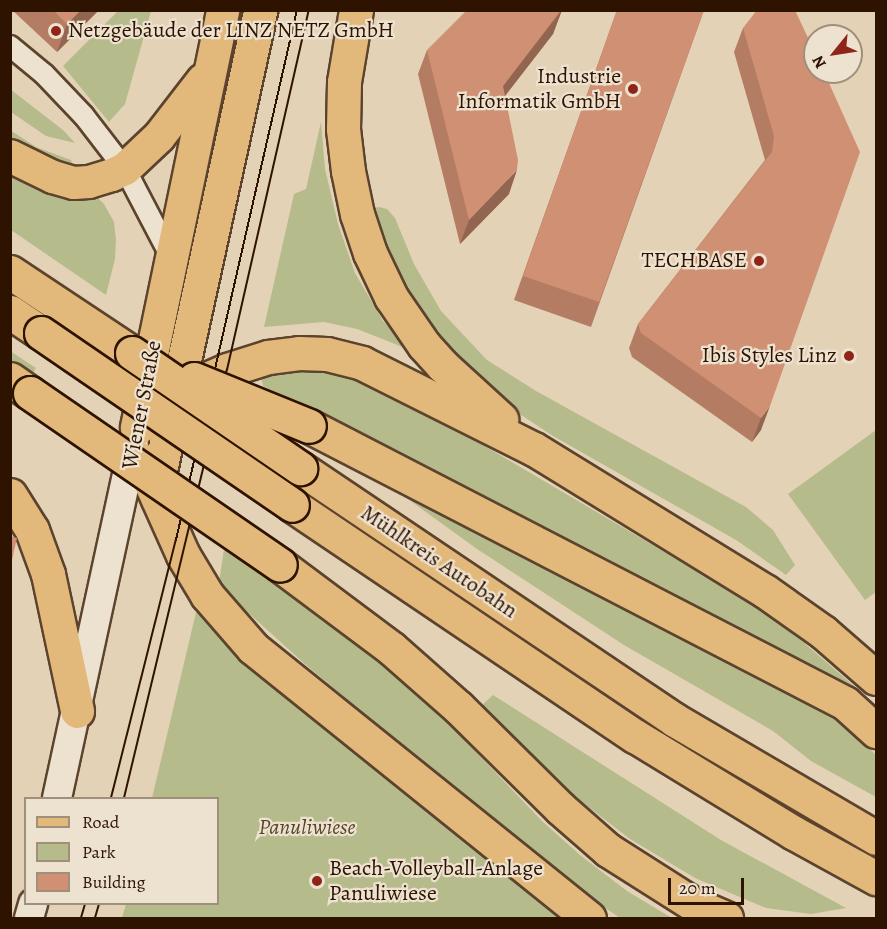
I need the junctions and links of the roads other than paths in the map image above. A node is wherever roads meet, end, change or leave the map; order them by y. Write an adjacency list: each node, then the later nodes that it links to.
1 (223, 10): 5 (main road, Wiener Straße)
2 (260, 10): 13 (highway)
3 (356, 10): 15 (highway)
4 (10, 46): 7 (street)
5 (207, 75): 7 (main road); 8 (main road, Wiener Straße)
6 (10, 156): 7 (main road)
7 (124, 169): 8 (street)
8 (171, 257): 14 (main road, Wiener Straße)
9 (10, 272): 11 (highway, Mühlkreis Autobahn)
10 (10, 312): 23 (highway, Mühlkreis Autobahn, bridge)
11 (132, 353): 20 (highway, bridge); 22 (highway, Mühlkreis Autobahn, bridge)
12 (20, 386): 25 (highway, bridge)
13 (177, 392): 14 (highway); 15 (highway); 17 (highway)
14 (135, 436): 17 (highway); 19 (main road, Wiener Straße)
15 (534, 449): 18 (highway)
16 (10, 495): 19 (highway)
17 (160, 507): 24 (highway)
18 (876, 678)
19 (77, 711): 21 (main road, Wiener Straße)
20 (876, 731)
21 (57, 797)
22 (876, 838)
23 (876, 878)
24 (589, 918)
25 (726, 918)

